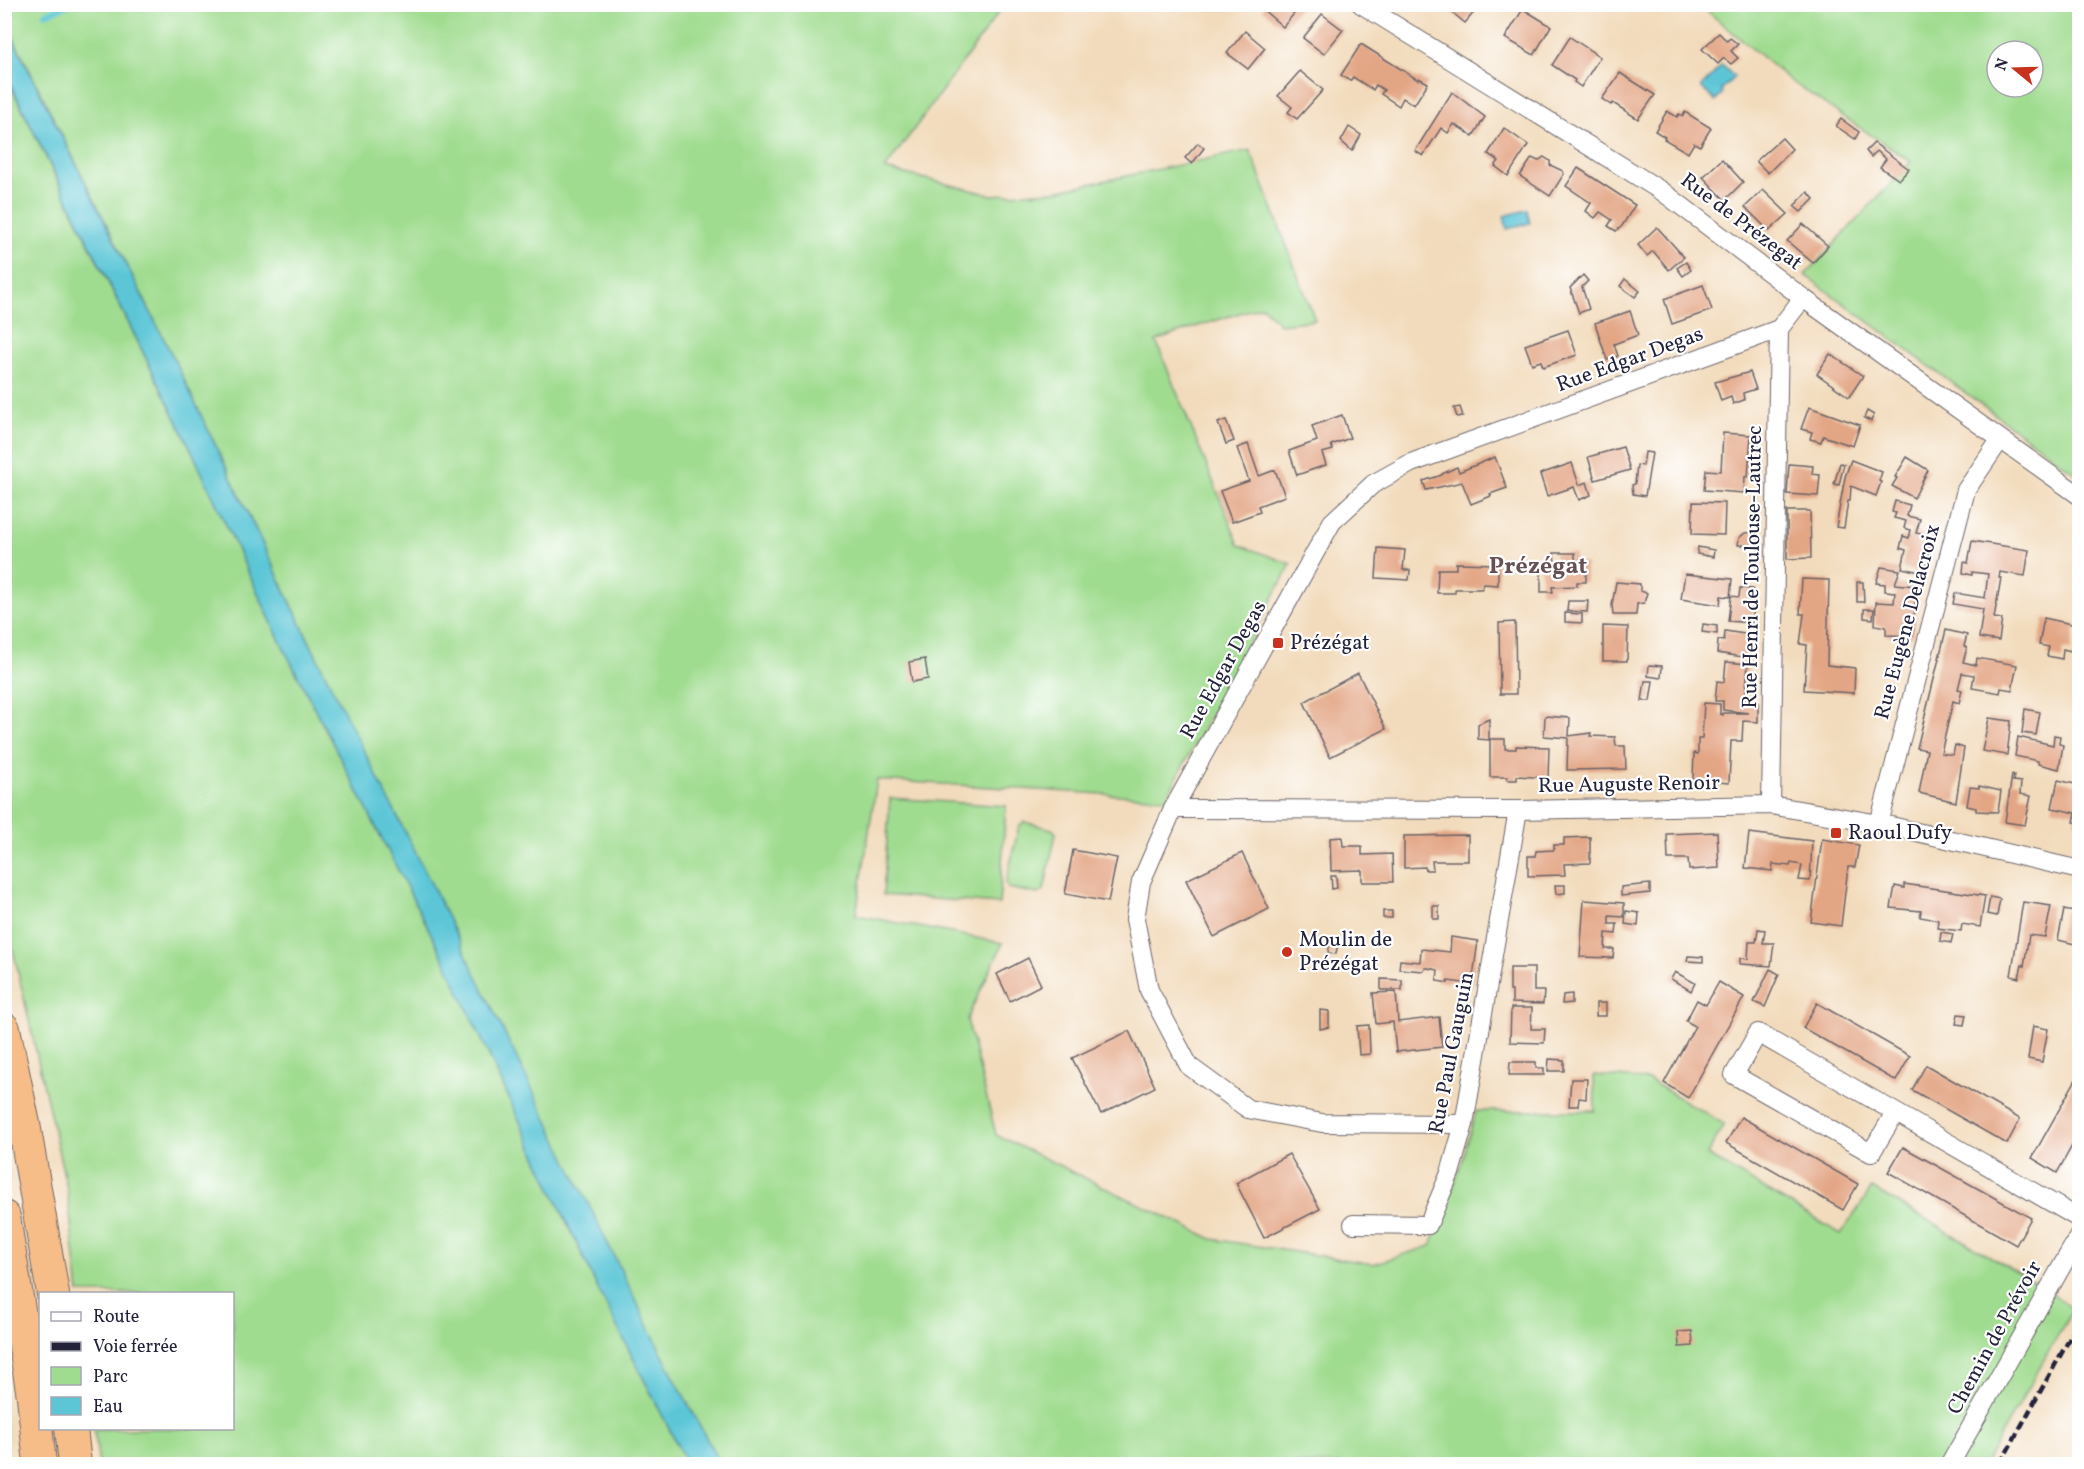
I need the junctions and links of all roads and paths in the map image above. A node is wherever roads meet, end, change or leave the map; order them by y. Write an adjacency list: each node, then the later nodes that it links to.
1 (1362, 4): 2 (street, Rue de Prézegat)
2 (1803, 298): 3 (street); 4 (street, Rue de Prézegat)
3 (1779, 329): 6 (street, Rue Henri de Toulouse-Lautrec); 7 (street, Rue Edgar Degas)
4 (2000, 440): 5 (street, Rue de Prézegat); 9 (street, Rue Eugène Delacroix)
5 (2079, 496)
6 (1771, 805): 8 (street, Rue Auguste Renoir); 9 (street, Rue Auguste Renoir)
7 (1173, 809): 8 (street, Rue Auguste Renoir); 13 (street, Rue Edgar Degas)
8 (1518, 810): 13 (street, Rue Paul Gauguin)
9 (1879, 824): 10 (street, Rue Auguste Renoir)
10 (2079, 870)
11 (4, 1029): 18 (highway)
12 (1895, 1113): 12 (street); 15 (street)
13 (1464, 1124): 16 (street, Rue Paul Gauguin)
14 (4, 1216): 20 (highway)
15 (2079, 1219)
16 (1353, 1224)
17 (2079, 1234): 22 (street, Chemin de Prévoir)
18 (53, 1292)
19 (71, 1430): 21 (highway)
20 (40, 1464)
21 (75, 1464)
22 (1950, 1464)

